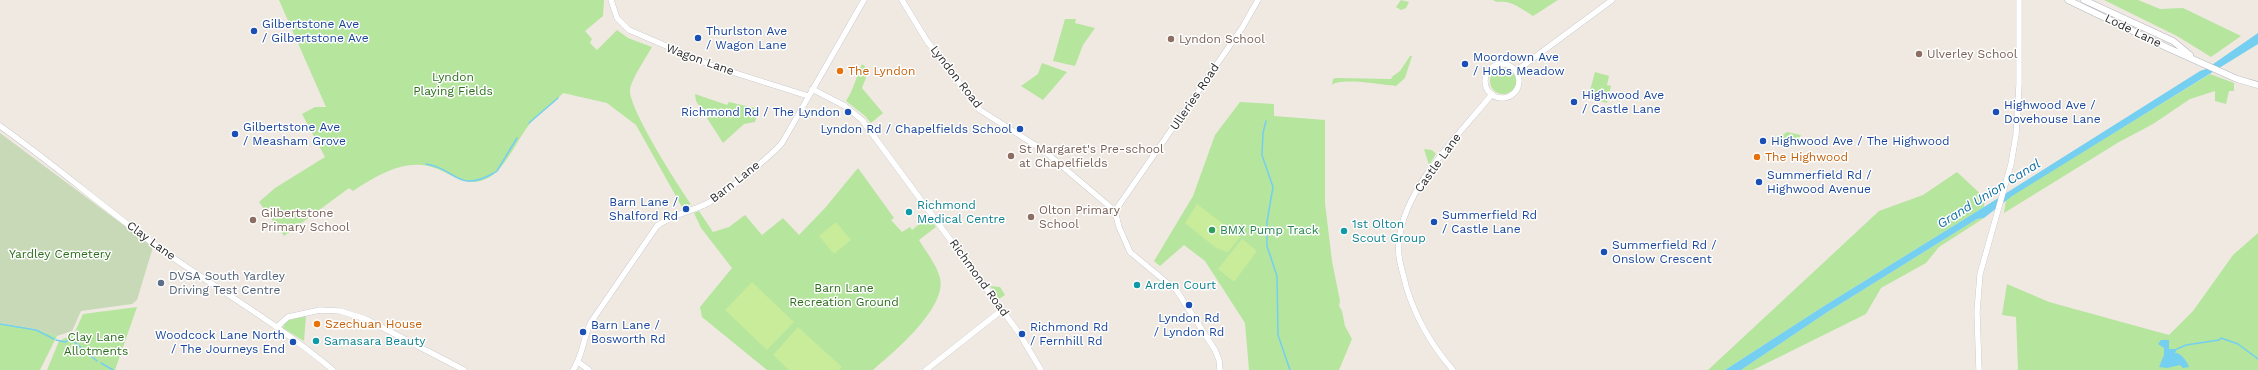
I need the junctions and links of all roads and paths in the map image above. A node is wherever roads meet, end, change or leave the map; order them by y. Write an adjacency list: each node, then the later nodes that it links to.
1 (611, 0): 14 (street, Wagon Lane)
2 (864, 0): 12 (street, Barn Lane)
3 (902, 0): 16 (street, Lyndon Road)
4 (1258, 0): 16 (street, Ulleries Road)
5 (1612, 0): 10 (street)
6 (2019, 0): 28 (street)
7 (2068, 0): 9 (main road, Lode Lane)
8 (2084, 0): 9 (main road, Lode Lane)
9 (2198, 61): 11 (main road, Lode Lane)
10 (1516, 71): 13 (street); 13 (street)
11 (2258, 85)
12 (812, 89): 14 (street, Barn Lane); 17 (street, Richmond Road)
13 (1492, 94): 27 (street, Castle Lane)
14 (808, 96): 19 (street, Barn Lane)
15 (0, 126): 18 (street, Clay Lane)
16 (1115, 211): 26 (street)
17 (1002, 310): 24 (street); 25 (street, Richmond Road)
18 (277, 327): 20 (street, Clay Lane); 21 (street)
19 (578, 362): 22 (street); 23 (street)
20 (333, 370)
21 (464, 370)
22 (573, 370)
23 (589, 370)
24 (926, 370)
25 (1041, 370)
26 (1220, 370)
27 (1453, 370)
28 (1979, 370)

